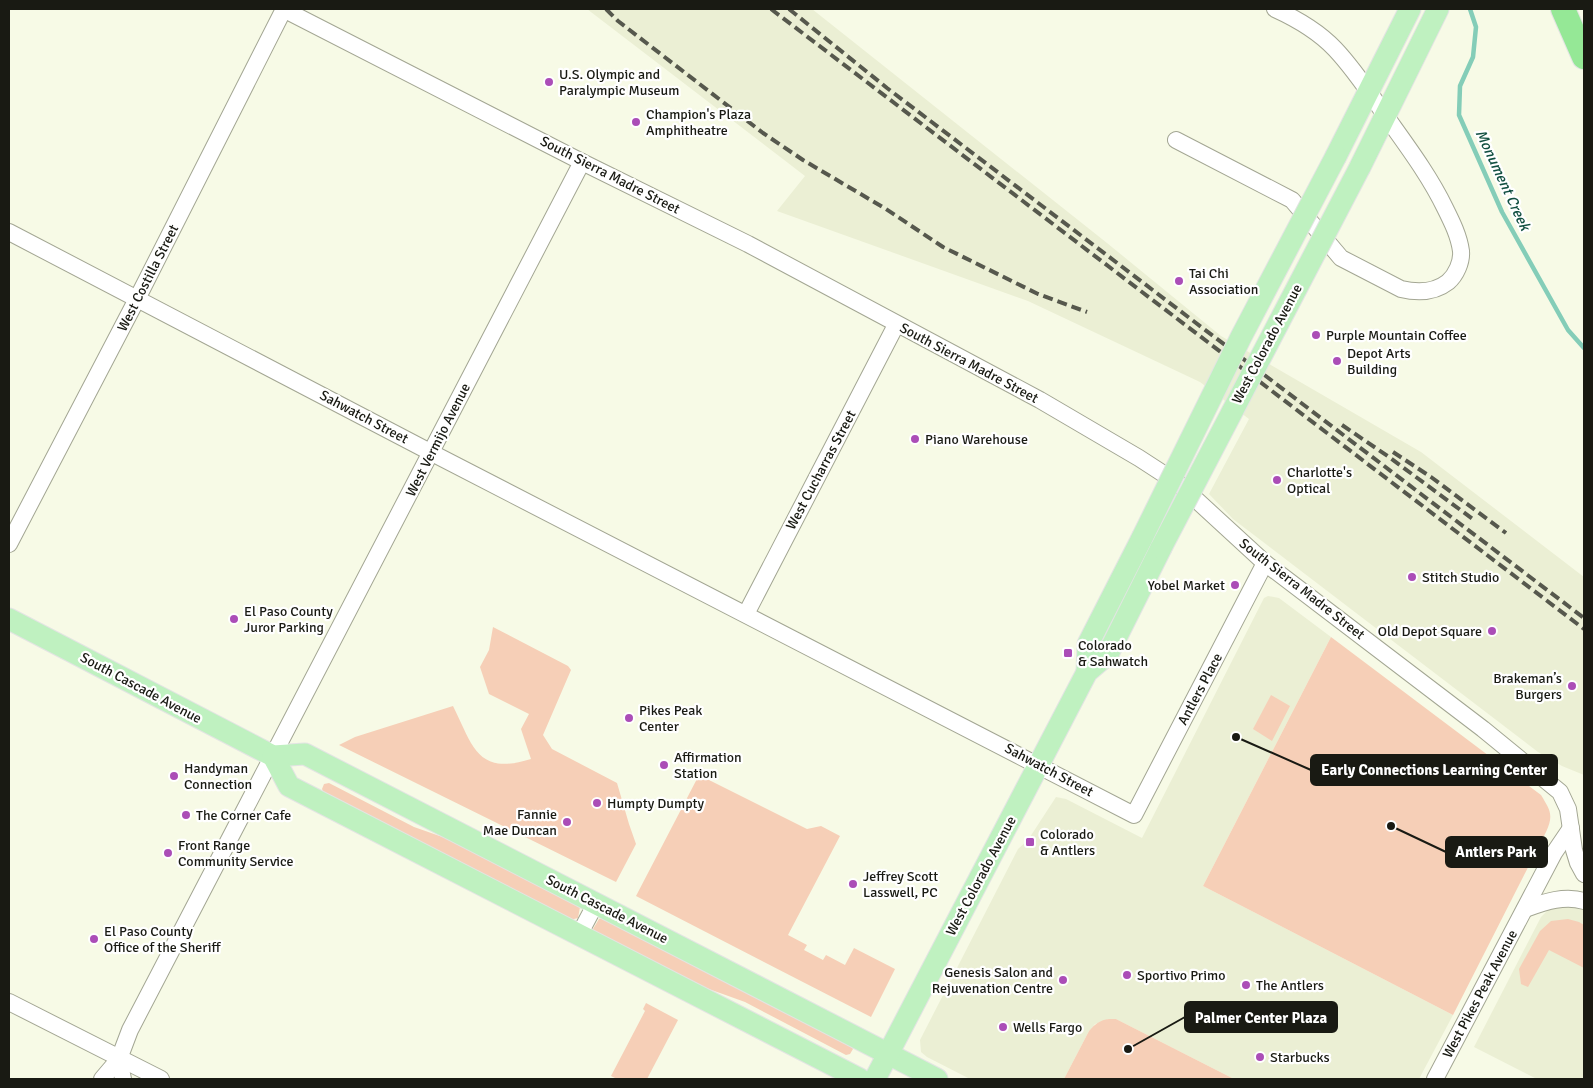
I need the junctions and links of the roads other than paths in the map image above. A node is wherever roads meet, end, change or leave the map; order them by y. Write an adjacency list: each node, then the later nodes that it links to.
1 (284, 9): 10 (street, South Sierra Madre Street); 12 (street, West Costilla Street)
2 (1275, 9): 7 (street)
3 (1410, 9): 7 (main road, West Colorado Avenue)
4 (1438, 9): 8 (main road, West Colorado Avenue)
5 (1563, 9): 6 (highway)
6 (1584, 57)
7 (1369, 91): 8 (street); 19 (main road, West Colorado Avenue, bridge)
8 (1386, 116): 9 (street); 19 (main road, West Colorado Avenue, bridge)
9 (1176, 140)
10 (582, 162): 13 (street, South Sierra Madre Street); 14 (street, West Vermijo Avenue)
11 (9, 232): 12 (street, Sahwatch Street)
12 (138, 299): 14 (street, Sahwatch Street); 15 (street, West Costilla Street)
13 (896, 325): 16 (street, South Sierra Madre Street); 17 (street, West Cucharras Street)
14 (432, 453): 17 (street, Sahwatch Street); 20 (street, West Vermijo Avenue)
15 (9, 544)
16 (1265, 563): 22 (street, Antlers Place); 23 (street, South Sierra Madre Street)
17 (746, 614): 21 (street, Sahwatch Street)
18 (9, 619): 20 (main road, South Cascade Avenue)
19 (1087, 672): 21 (main road, West Colorado Avenue)
20 (273, 756): 26 (main road, South Cascade Avenue); 28 (main road); 31 (street, West Vermijo Avenue)
21 (1038, 766): 22 (street, Sahwatch Street); 30 (main road, West Colorado Avenue)
22 (1134, 815)
23 (1571, 828): 24 (street, South Sierra Madre Street); 27 (street, West Pikes Peak Avenue)
24 (1584, 874)
25 (1584, 901): 27 (street)
26 (596, 903): 28 (street); 30 (main road, South Cascade Avenue)
27 (1525, 909): 38 (street, West Pikes Peak Avenue)
28 (578, 935): 35 (main road)
29 (9, 1002): 31 (street)
30 (888, 1054): 36 (main road, West Colorado Avenue); 37 (main road, South Cascade Avenue)
31 (120, 1059): 32 (street); 33 (street); 34 (street)
32 (102, 1079)
33 (123, 1079)
34 (161, 1079)
35 (860, 1079)
36 (875, 1079)
37 (937, 1079)
38 (1436, 1079)

